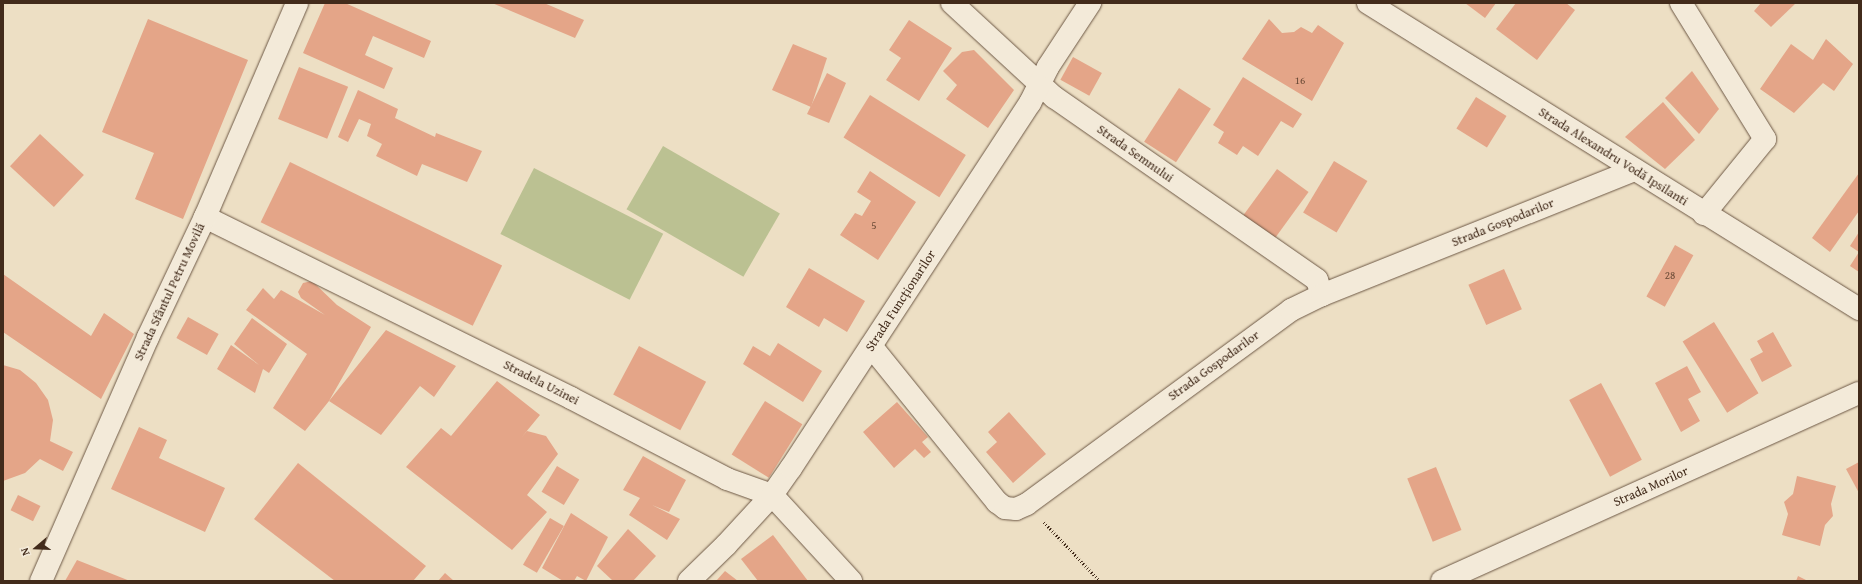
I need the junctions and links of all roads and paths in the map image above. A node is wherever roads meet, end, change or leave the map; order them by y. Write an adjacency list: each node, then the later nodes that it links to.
1 (297, 3): 9 (street, Strada Sfântul Petru Movilă)
2 (952, 3): 6 (street, Strada Semnului)
3 (1090, 3): 6 (street, Strada Funcționarilor)
4 (1368, 3): 7 (street, Strada Alexandru Vodă Ipsilanti)
5 (1681, 3): 8 (street)
6 (1038, 85): 10 (street, Strada Semnului); 12 (street, Strada Funcționarilor)
7 (1635, 170): 8 (street, Strada Alexandru Vodă Ipsilanti); 10 (street, Strada Gospodarilor)
8 (1704, 214): 11 (street, Strada Alexandru Vodă Ipsilanti)
9 (205, 217): 14 (street, Stradela Uzinei); 16 (street, Strada Sfântul Petru Movilă)
10 (1322, 295): 15 (street, Strada Gospodarilor)
11 (1859, 309)
12 (871, 346): 14 (street, Strada Funcționarilor); 15 (street, Strada Gospodarilor)
13 (1859, 393): 20 (street, Strada Morilor)
14 (772, 495): 17 (street, Strada Funcționarilor); 18 (street, Stradela Uzinei)
15 (1028, 504): 19 (path)
16 (41, 581)
17 (688, 581)
18 (852, 581)
19 (1100, 581)
20 (1442, 581)

